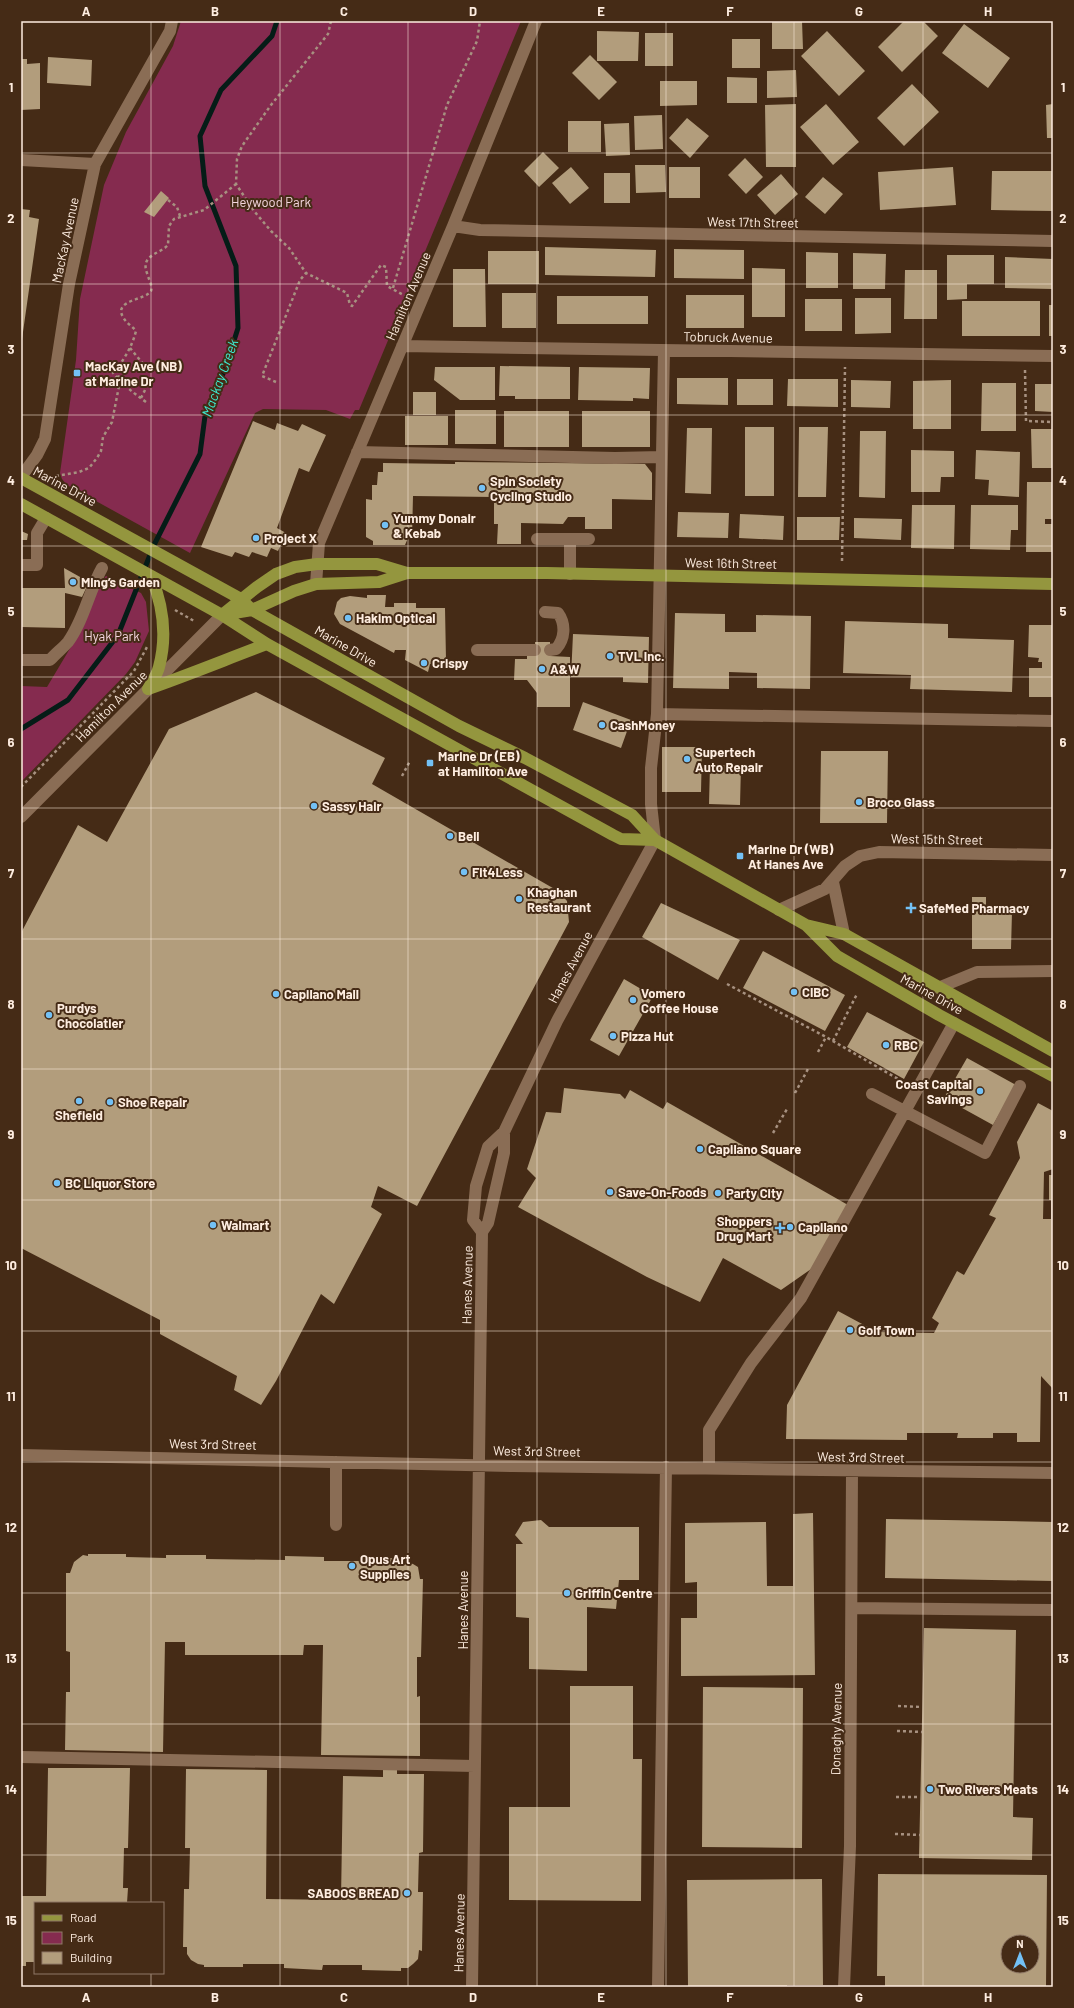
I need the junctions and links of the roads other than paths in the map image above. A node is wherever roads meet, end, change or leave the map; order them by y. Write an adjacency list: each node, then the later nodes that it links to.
1 (172, 21): 4 (street, MacKay Avenue)
2 (536, 21): 5 (street, Hamilton Avenue)
3 (21, 160): 4 (street)
4 (95, 164): 12 (street, MacKay Avenue)
5 (453, 226): 6 (street, West 17th Street); 7 (street, Hamilton Avenue)
6 (1053, 241)
7 (402, 346): 8 (street, Tobruck Avenue); 10 (street, Hamilton Avenue)
8 (664, 350): 9 (street, Tobruck Avenue); 11 (street)
9 (1053, 356)
10 (357, 452): 11 (street); 18 (street, Hamilton Avenue)
11 (661, 457): 24 (street)
12 (21, 477): 27 (main road, Marine Drive)
13 (21, 504): 14 (main road, Marine Drive)
14 (46, 518): 19 (street); 23 (main road, Marine Drive)
15 (537, 539): 16 (street)
16 (570, 539): 17 (street); 22 (street)
17 (589, 539)
18 (317, 564): 21 (main road, West 16th Street); 25 (street, Hamilton Avenue); 27 (main road, West 16th Street)
19 (21, 565)
20 (102, 568): 35 (street)
21 (407, 573): 22 (main road, West 16th Street); 25 (main road, West 16th Street)
22 (570, 574): 24 (main road, West 16th Street)
23 (151, 576): 30 (main road, Marine Drive); 36 (main road)
24 (659, 576): 26 (main road, West 16th Street); 37 (street)
25 (316, 584): 28 (main road, West 16th Street)
26 (1053, 584)
27 (241, 599): 28 (main road, Marine Drive); 30 (main road, West 16th Street)
28 (252, 610): 30 (main road, West 16th Street); 40 (main road, Marine Drive)
29 (546, 612): 34 (street)
30 (222, 615): 31 (main road, Marine Drive); 36 (street, Hamilton Avenue)
31 (267, 644): 36 (main road); 40 (main road, Marine Drive)
32 (477, 650): 33 (street)
33 (535, 650)
34 (550, 650)
35 (21, 660)
36 (148, 689): 39 (street, Hamilton Avenue)
37 (657, 714): 38 (street); 40 (street)
38 (1053, 721)
39 (21, 817)
40 (655, 840): 43 (main road, Marine Drive); 54 (street, Hanes Avenue)
41 (1053, 855): 42 (street, West 15th Street)
42 (833, 882): 43 (street, West 15th Street); 45 (street)
43 (779, 910): 44 (main road, Marine Drive)
44 (806, 925): 45 (main road, Marine Drive); 48 (main road, Marine Drive)
45 (844, 934): 47 (main road, Marine Drive)
46 (1053, 971): 47 (street)
47 (938, 988): 49 (main road, Marine Drive)
48 (954, 1023): 50 (main road, Marine Drive); 53 (street)
49 (1053, 1051)
50 (1053, 1076)
51 (1020, 1086): 53 (street)
52 (872, 1094): 53 (street)
53 (904, 1111): 60 (street)
54 (504, 1132): 55 (street, Hanes Avenue); 55 (street, Hanes Avenue)
55 (482, 1232): 58 (street, Hanes Avenue)
56 (21, 1455): 57 (street, West 3rd Street)
57 (336, 1462): 58 (street, West 3rd Street); 63 (street)
58 (478, 1464): 59 (street, West 3rd Street); 67 (street, Hanes Avenue)
59 (666, 1467): 60 (street, West 3rd Street); 69 (street)
60 (709, 1468): 61 (street, West 3rd Street)
61 (852, 1471): 62 (street, West 3rd Street); 64 (street, Donaghy Avenue)
62 (1053, 1473)
63 (336, 1525)
64 (852, 1608): 65 (street); 70 (street, Donaghy Avenue)
65 (1053, 1610)
66 (21, 1757): 67 (street)
67 (475, 1766): 68 (street, Hanes Avenue)
68 (472, 1987)
69 (658, 1987)
70 (844, 1987)

